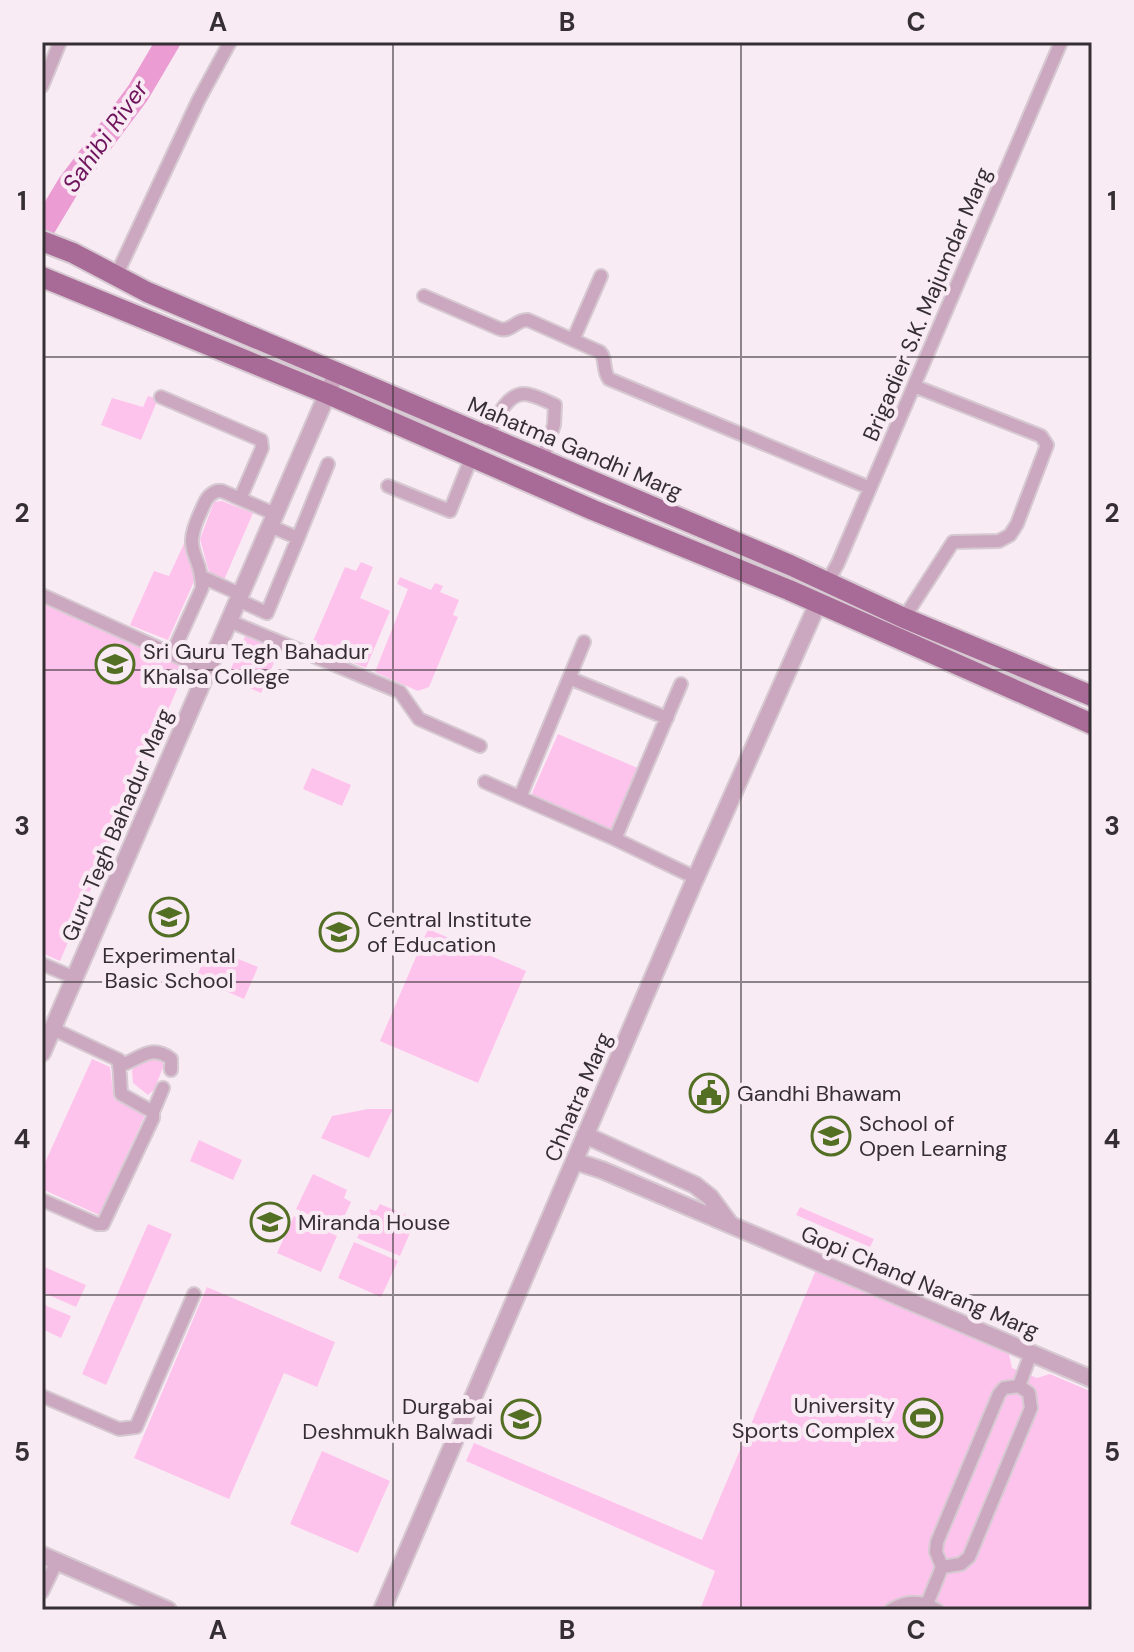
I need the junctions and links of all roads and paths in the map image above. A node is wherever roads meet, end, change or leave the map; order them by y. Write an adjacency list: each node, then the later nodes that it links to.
1 (60, 42): 4 (street)
2 (230, 42): 10 (street)
3 (1061, 42): 15 (street, Brigadier S.K. Majumdar Marg)
4 (47, 62): 5 (street)
5 (42, 86)
6 (42, 241): 7 (main road, Mahatma Gandhi Marg)
7 (82, 258): 10 (main road, Mahatma Gandhi Marg); 11 (main road)
8 (601, 276): 13 (street)
9 (42, 277): 11 (main road)
10 (115, 278): 14 (main road, Mahatma Gandhi Marg)
11 (70, 290): 16 (main road)
12 (424, 296): 13 (street)
13 (573, 340): 23 (street)
14 (337, 373): 16 (street, Guru Tegh Bahadur Marg); 18 (main road, Mahatma Gandhi Marg)
15 (914, 386): 23 (street, Brigadier S.K. Majumdar Marg); 32 (street)
16 (328, 394): 19 (main road); 25 (street, Guru Tegh Bahadur Marg)
17 (161, 397): 24 (street)
18 (487, 437): 20 (main road, Mahatma Gandhi Marg); 20 (street)
19 (472, 456): 22 (street); 31 (main road)
20 (542, 460): 28 (main road, Mahatma Gandhi Marg)
21 (328, 464): 26 (street)
22 (388, 486)
23 (870, 488): 28 (street, Brigadier S.K. Majumdar Marg)
24 (240, 499): 25 (street); 27 (street)
25 (273, 520): 26 (street); 30 (street, Guru Tegh Bahadur Marg)
26 (298, 538): 30 (street)
27 (202, 577): 30 (street); 35 (street)
28 (828, 581): 32 (main road, Mahatma Gandhi Marg)
29 (42, 595): 35 (street)
30 (239, 597): 33 (street, Guru Tegh Bahadur Marg)
31 (818, 603): 41 (main road); 46 (street, Chhatra Marg)
32 (904, 618): 39 (main road, Mahatma Gandhi Marg)
33 (229, 621): 36 (street, Guru Tegh Bahadur Marg); 42 (street)
34 (584, 642): 37 (street)
35 (172, 654): 36 (street)
36 (207, 670): 48 (street, Guru Tegh Bahadur Marg)
37 (569, 678): 40 (street); 44 (street)
38 (681, 684): 40 (street)
39 (1092, 699): 41 (main road)
40 (667, 718): 45 (street)
41 (1088, 722)
42 (480, 746)
43 (485, 782): 44 (street)
44 (520, 797): 45 (street)
45 (615, 839): 46 (street)
46 (696, 878): 55 (street, Chhatra Marg)
47 (42, 964): 48 (street)
48 (75, 978): 49 (street, Guru Tegh Bahadur Marg)
49 (53, 1029): 50 (street, Guru Tegh Bahadur Marg); 51 (street)
50 (42, 1053)
51 (119, 1066): 52 (street); 54 (street)
52 (171, 1070)
53 (163, 1088): 54 (street)
54 (153, 1112): 57 (street)
55 (585, 1135): 56 (street, Chhatra Marg); 58 (street, Gopi Chand Narang Marg)
56 (574, 1161): 58 (street, Gopi Chand Narang Marg); 69 (street, Chhatra Marg)
57 (42, 1200)
58 (731, 1226): 60 (street, Gopi Chand Narang Marg)
59 (194, 1294): 63 (street)
60 (1031, 1353): 61 (street, Gopi Chand Narang Marg); 62 (street)
61 (1092, 1379)
62 (1019, 1386): 65 (street); 65 (street)
63 (42, 1396)
64 (49, 1558): 66 (street); 68 (street)
65 (942, 1567): 67 (street)
66 (42, 1592)
67 (932, 1607): 70 (street)
68 (168, 1610)
69 (382, 1610)
70 (891, 1610)

